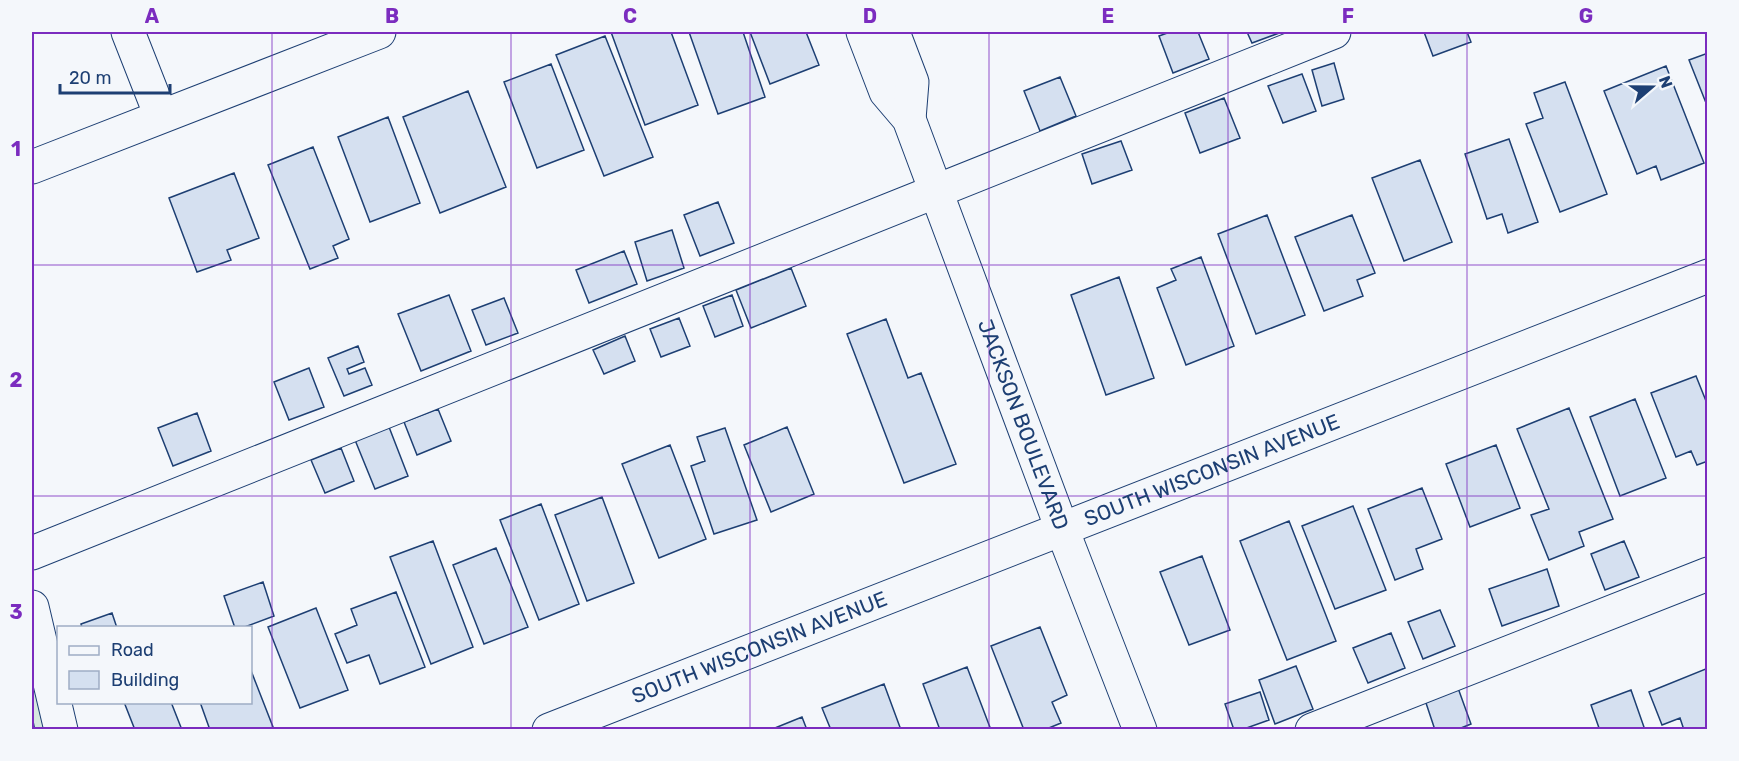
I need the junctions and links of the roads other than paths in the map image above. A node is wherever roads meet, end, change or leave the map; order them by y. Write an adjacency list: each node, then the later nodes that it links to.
1 (128, 32): 6 (street)
2 (379, 32): 6 (street)
3 (863, 32): 7 (street, JACKSON BOULEVARD)
4 (893, 32): 7 (street, JACKSON BOULEVARD)
5 (1334, 32): 9 (street)
6 (161, 116): 8 (street)
7 (909, 119): 9 (street, JACKSON BOULEVARD)
8 (32, 167)
9 (936, 192): 11 (street, JACKSON BOULEVARD); 12 (street)
10 (1707, 276): 11 (street, SOUTH WISCONSIN AVENUE)
11 (1062, 529): 16 (street, SOUTH WISCONSIN AVENUE); 17 (street, JACKSON BOULEVARD)
12 (32, 553)
13 (1707, 574): 18 (street)
14 (32, 607): 15 (street)
15 (61, 729)
16 (549, 729)
17 (1140, 729)
18 (1312, 729)

